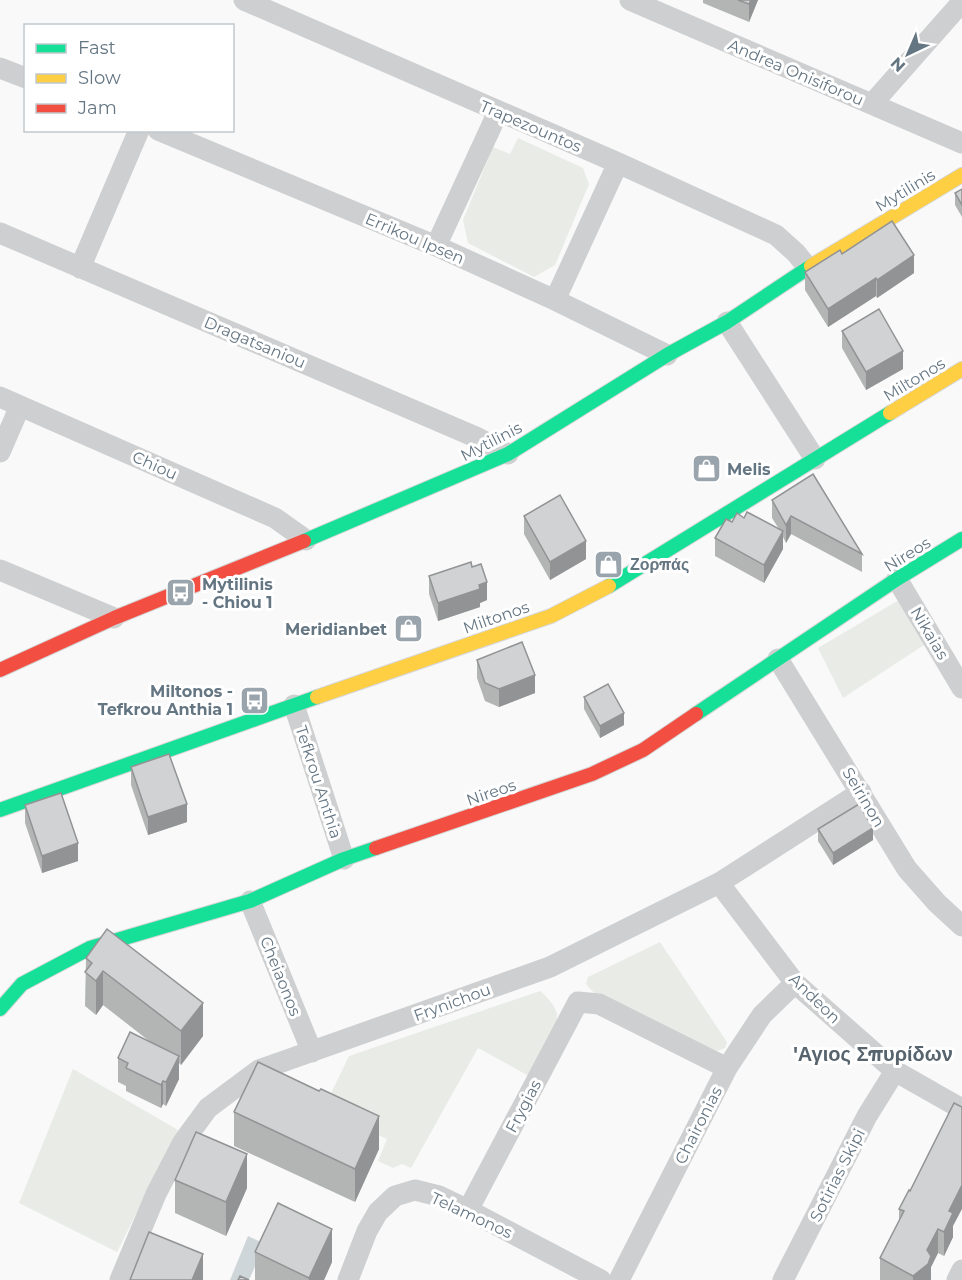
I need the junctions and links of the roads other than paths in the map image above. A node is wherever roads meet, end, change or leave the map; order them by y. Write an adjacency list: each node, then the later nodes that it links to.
1 (244, 0): 7 (street, Trapezountos)
2 (630, 0): 6 (street, Andrea Onisiforou)
3 (962, 2): 6 (street)
4 (0, 68): 5 (street)
5 (24, 77)
6 (872, 104): 10 (street, Andrea Onisiforou)
7 (498, 112): 11 (street, Trapezountos); 14 (street)
8 (138, 132): 15 (street)
9 (163, 132): 14 (street, Errikou Ipsen)
10 (962, 143)
11 (618, 163): 16 (street, Trapezountos); 17 (street)
12 (962, 174): 16 (street, Mytilinis)
13 (0, 233): 15 (street, Dragatsaniou)
14 (436, 246): 17 (street, Errikou Ipsen)
15 (80, 268): 24 (street, Dragatsaniou)
16 (808, 268): 18 (street, Mytilinis)
17 (555, 300): 19 (street, Errikou Ipsen)
18 (727, 322): 19 (street, Mytilinis); 25 (street)
19 (667, 355): 24 (street, Mytilinis)
20 (962, 369): 25 (street, Miltonos)
21 (0, 397): 22 (street, Chiou)
22 (20, 406): 23 (street); 27 (street, Chiou)
23 (0, 452)
24 (508, 454): 27 (street, Mytilinis)
25 (815, 459): 34 (street, Miltonos)
26 (962, 539): 29 (street, Nireos)
27 (306, 540): 30 (street, Mytilinis)
28 (0, 570): 30 (street)
29 (897, 579): 31 (street, Nireos); 33 (street, Nikaias)
30 (114, 618): 32 (street, Mytilinis)
31 (778, 659): 35 (street, Seirinon); 37 (street, Nireos)
32 (0, 670)
33 (962, 688)
34 (294, 705): 36 (street, Miltonos); 37 (street, Tefkrou Anthia)
35 (861, 792): 38 (street, Frynichou); 40 (street, Seirinon)
36 (0, 810)
37 (344, 859): 39 (street, Nireos)
38 (719, 883): 41 (street, Andeon); 43 (street, Frynichou)
39 (250, 901): 42 (street, Nireos); 43 (street, Cheiaonos)
40 (962, 926)
41 (795, 983): 44 (street, Chaironias); 45 (street, Andeon)
42 (0, 1009)
43 (312, 1052): 49 (street, Frynichou)
44 (727, 1068): 47 (street, Frygias); 52 (street, Chaironias)
45 (895, 1071): 46 (street, Andeon); 53 (street, Sotirias Skipi)
46 (962, 1109)
47 (468, 1210): 50 (street, Telamonos); 51 (street, Telamonos)
48 (962, 1270): 54 (street)
49 (120, 1280)
50 (348, 1280)
51 (602, 1280)
52 (619, 1280)
53 (783, 1280)
54 (957, 1280)

